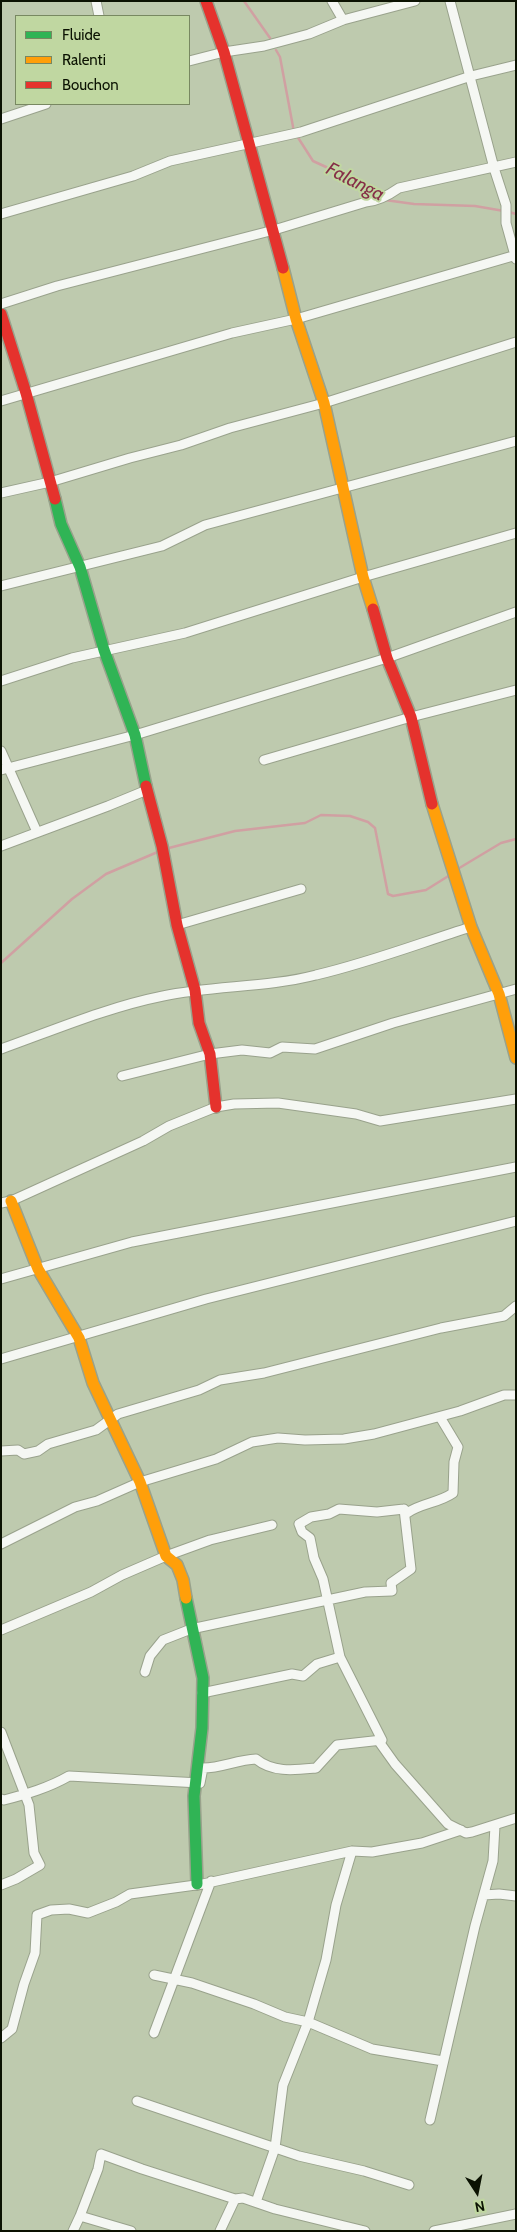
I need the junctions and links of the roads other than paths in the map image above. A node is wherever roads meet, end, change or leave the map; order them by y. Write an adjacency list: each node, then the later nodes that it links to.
1 (96, 1): 6 (street)
2 (206, 1): 8 (street)
3 (332, 1): 7 (street)
4 (415, 1): 7 (street)
5 (450, 1): 11 (street)
6 (99, 15)
7 (343, 20): 8 (street)
8 (224, 52): 9 (street); 14 (street)
9 (190, 61)
10 (516, 66): 11 (street)
11 (471, 76): 14 (street); 16 (street)
12 (43, 105): 13 (street)
13 (1, 119)
14 (248, 143): 17 (street); 18 (street)
15 (516, 162): 16 (street)
16 (494, 168): 18 (street); 19 (street)
17 (1, 214)
18 (274, 230): 20 (street); 22 (street)
19 (515, 256): 22 (street)
20 (1, 304)
21 (1, 314): 24 (street)
22 (296, 319): 24 (street); 26 (street)
23 (516, 342): 26 (street)
24 (26, 393): 25 (street); 28 (street)
25 (1, 401)
26 (324, 403): 28 (street); 29 (street)
27 (516, 441): 29 (street)
28 (50, 482): 30 (street); 32 (street)
29 (344, 488): 32 (street); 33 (street)
30 (1, 493)
31 (516, 534): 33 (street)
32 (80, 567): 34 (street); 36 (street)
33 (363, 577): 36 (street); 37 (street)
34 (1, 586)
35 (516, 612): 37 (street)
36 (104, 650): 38 (street); 41 (street)
37 (387, 658): 40 (street); 41 (street)
38 (1, 681)
39 (516, 690): 40 (street)
40 (411, 718): 43 (street); 50 (street)
41 (135, 735): 44 (street); 45 (street)
42 (1, 752): 44 (street)
43 (264, 760)
44 (4, 769): 46 (street)
45 (146, 790): 46 (street); 49 (street)
46 (37, 832): 47 (street)
47 (1, 846)
48 (301, 889): 49 (street)
49 (177, 925): 52 (street)
50 (472, 927): 52 (street); 53 (street)
51 (516, 989): 53 (street)
52 (194, 990): 54 (street); 55 (street)
53 (499, 994): 55 (street); 56 (street)
54 (1, 1049)
55 (210, 1054): 57 (street); 59 (street)
56 (516, 1058)
57 (122, 1076)
58 (516, 1099): 59 (street)
59 (216, 1107): 61 (street)
60 (516, 1167): 63 (street)
61 (6, 1202): 63 (street)
62 (516, 1221): 66 (street)
63 (38, 1269): 64 (street); 66 (street)
64 (1, 1279)
65 (516, 1306): 70 (street)
66 (79, 1338): 67 (street); 70 (street)
67 (1, 1359)
68 (516, 1395): 69 (street)
69 (440, 1417): 72 (street); 73 (street)
70 (110, 1420): 71 (street); 72 (street)
71 (1, 1451)
72 (140, 1482): 75 (street); 76 (street)
73 (404, 1509): 77 (street); 77 (street)
74 (272, 1525): 76 (street)
75 (1, 1544)
76 (166, 1556): 78 (street); 79 (street)
77 (328, 1601): 78 (street); 80 (street)
78 (191, 1629): 81 (street); 82 (street)
79 (1, 1630)
80 (340, 1657): 82 (street); 84 (street)
81 (145, 1672)
82 (202, 1693): 85 (street)
83 (1, 1732): 86 (street)
84 (382, 1740): 85 (street); 90 (street)
85 (196, 1783): 86 (street); 94 (street)
86 (24, 1795): 87 (street); 93 (street)
87 (1, 1799)
88 (516, 1818): 89 (street)
89 (495, 1826): 90 (street); 95 (street)
90 (461, 1830): 91 (street)
91 (352, 1851): 92 (street); 99 (street)
92 (211, 1881): 94 (street); 98 (street)
93 (1, 1884)
94 (198, 1884): 101 (street)
95 (484, 1895): 96 (street); 102 (street)
96 (516, 1896)
97 (154, 1975): 98 (street)
98 (175, 1978): 99 (street); 100 (street)
99 (308, 2022): 102 (street); 105 (street)
100 (154, 2033)
101 (1, 2038)
102 (443, 2060): 104 (street)
103 (137, 2101): 105 (street)
104 (430, 2120)
105 (275, 2148): 106 (street); 108 (street)
106 (409, 2185)
107 (235, 2199): 108 (street); 110 (street); 113 (street)
108 (256, 2202): 114 (street)
109 (516, 2214): 115 (street)
110 (80, 2216): 111 (street); 112 (street)
111 (73, 2231)
112 (131, 2231)
113 (220, 2231)
114 (365, 2231)
115 (434, 2231)

